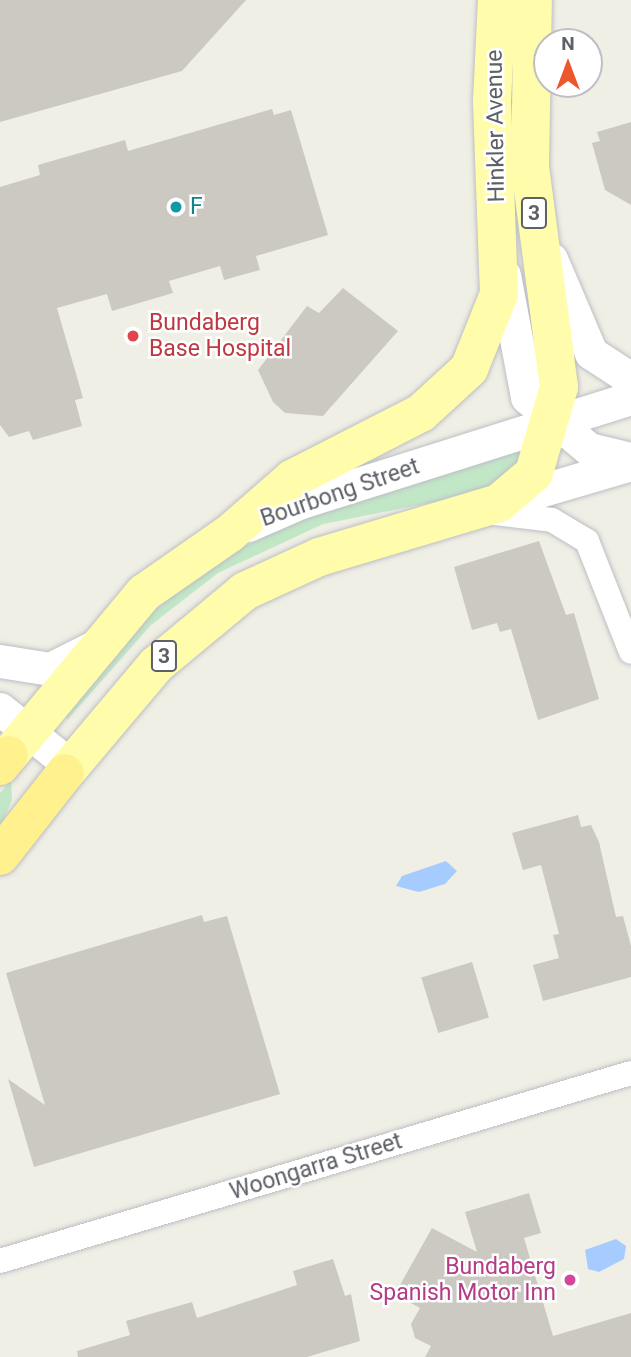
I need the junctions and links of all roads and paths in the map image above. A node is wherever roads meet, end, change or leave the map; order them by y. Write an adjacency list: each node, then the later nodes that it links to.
1 (497, 0): 4 (main road, Hinkler Avenue / 3)
2 (533, 0): 3 (main road, Hinkler Avenue / 3)
3 (534, 210): 5 (main road); 7 (main road, Hinkler Avenue / 3)
4 (501, 253): 7 (main road, 3); 11 (main road, 3)
5 (631, 379)
6 (631, 398): 7 (main road, Bourbong Street)
7 (552, 424): 8 (main road); 9 (main road, 3); 11 (main road, Bourbong Street / 3)
8 (631, 461): 9 (main road)
9 (499, 502): 10 (main road, 3)
10 (462, 513): 13 (street); 16 (main road, 3)
11 (229, 534): 12 (main road, Bourbong Street / 3)
12 (94, 647): 14 (main road); 15 (main road, Bourbong Street / 3)
13 (631, 652)
14 (0, 661)
15 (7, 741): 16 (main road)
16 (68, 770): 17 (highway, 3)
17 (0, 856)
18 (631, 1073): 19 (street, Woongarra Street)
19 (0, 1261)

